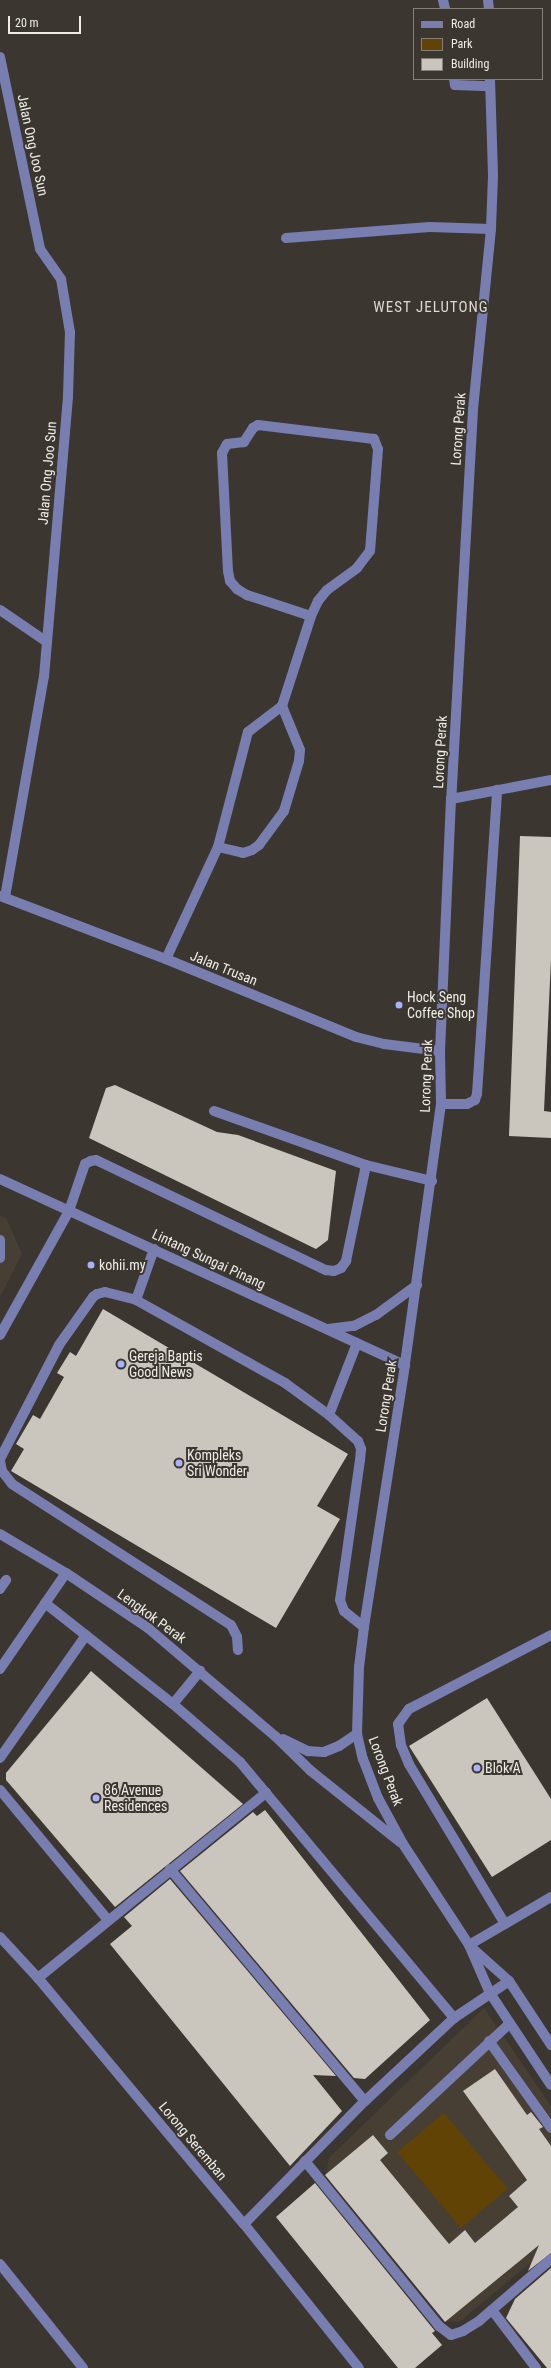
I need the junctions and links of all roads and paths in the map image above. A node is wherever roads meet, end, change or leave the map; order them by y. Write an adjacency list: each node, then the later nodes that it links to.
1 (0, 57): 8 (street, Jalan Ong Joo Sun)
2 (454, 80): 3 (street)
3 (490, 83): 4 (street, Lorong Perak)
4 (491, 229): 5 (street); 12 (street, Lorong Perak)
5 (286, 238)
6 (0, 610): 8 (street)
7 (311, 616): 7 (street); 9 (street)
8 (47, 642): 14 (street, Jalan Ong Joo Sun)
9 (282, 706): 13 (street); 13 (street)
10 (551, 780): 11 (street)
11 (497, 790): 12 (street); 17 (street)
12 (451, 799): 16 (street, Lorong Perak)
13 (218, 847): 15 (street)
14 (2, 897): 15 (street, Jalan Trusan)
15 (166, 959): 16 (street, Jalan Trusan)
16 (440, 1051): 17 (street, Lorong Perak)
17 (441, 1104): 21 (street, Lorong Perak)
18 (214, 1111): 19 (street)
19 (366, 1165): 21 (street); 22 (street)
20 (0, 1179): 22 (street, Lintang Sungai Pinang)
21 (432, 1180): 26 (street, Lorong Perak)
22 (69, 1211): 24 (street, Lintang Sungai Pinang); 29 (street)
23 (0, 1240): 25 (street)
24 (154, 1249): 27 (street); 28 (street, Lintang Sungai Pinang)
25 (0, 1258)
26 (417, 1285): 28 (street); 31 (street, Lorong Perak)
27 (136, 1300): 32 (street); 33 (street)
28 (328, 1329): 30 (street, Lintang Sungai Pinang)
29 (0, 1336)
30 (357, 1343): 31 (street, Lintang Sungai Pinang); 32 (street)
31 (405, 1365): 39 (street, Lorong Perak)
32 (329, 1415): 39 (street)
33 (0, 1460): 42 (street)
34 (0, 1534): 35 (street, Lengkok Perak)
35 (66, 1573): 38 (street); 44 (street, Lengkok Perak)
36 (6, 1580): 37 (street)
37 (0, 1589)
38 (45, 1603): 40 (street); 43 (street)
39 (364, 1627): 46 (street, Lorong Perak)
40 (86, 1635): 45 (street); 48 (street)
41 (551, 1636): 55 (street)
42 (238, 1650)
43 (1, 1665)
44 (200, 1671): 45 (street); 47 (street, Lengkok Perak)
45 (173, 1704): 50 (street)
46 (357, 1734): 47 (street, Lengkok Perak); 51 (street, Lorong Perak)
47 (276, 1736): 51 (street, Lengkok Perak)
48 (0, 1758)
49 (0, 1790): 54 (street)
50 (266, 1793): 52 (street); 61 (street)
51 (403, 1844): 57 (street, Lorong Perak)
52 (170, 1869): 54 (street); 66 (street)
53 (551, 1897): 55 (street)
54 (108, 1920): 58 (street)
55 (505, 1924): 57 (street)
56 (0, 1937): 58 (street, Lorong Seremban)
57 (469, 1945): 59 (street, Lorong Perak); 60 (street, Lorong Perak)
58 (38, 1978): 70 (street, Lorong Seremban)
59 (509, 1981): 60 (street); 64 (street, Lorong Perak)
60 (490, 1993): 61 (street); 62 (street, Lorong Perak)
61 (454, 2018): 66 (street)
62 (510, 2023): 63 (street); 65 (street, Lorong Perak)
63 (488, 2041): 67 (street); 68 (street)
64 (551, 2045)
65 (551, 2085)
66 (365, 2100): 69 (street)
67 (551, 2128)
68 (390, 2135)
69 (305, 2161): 70 (street); 73 (street)
70 (244, 2224): 75 (street, Lorong Seremban)
71 (551, 2259): 73 (street)
72 (0, 2264): 74 (street)
73 (492, 2310): 76 (street)
74 (84, 2368)
75 (359, 2368)
76 (536, 2368)

